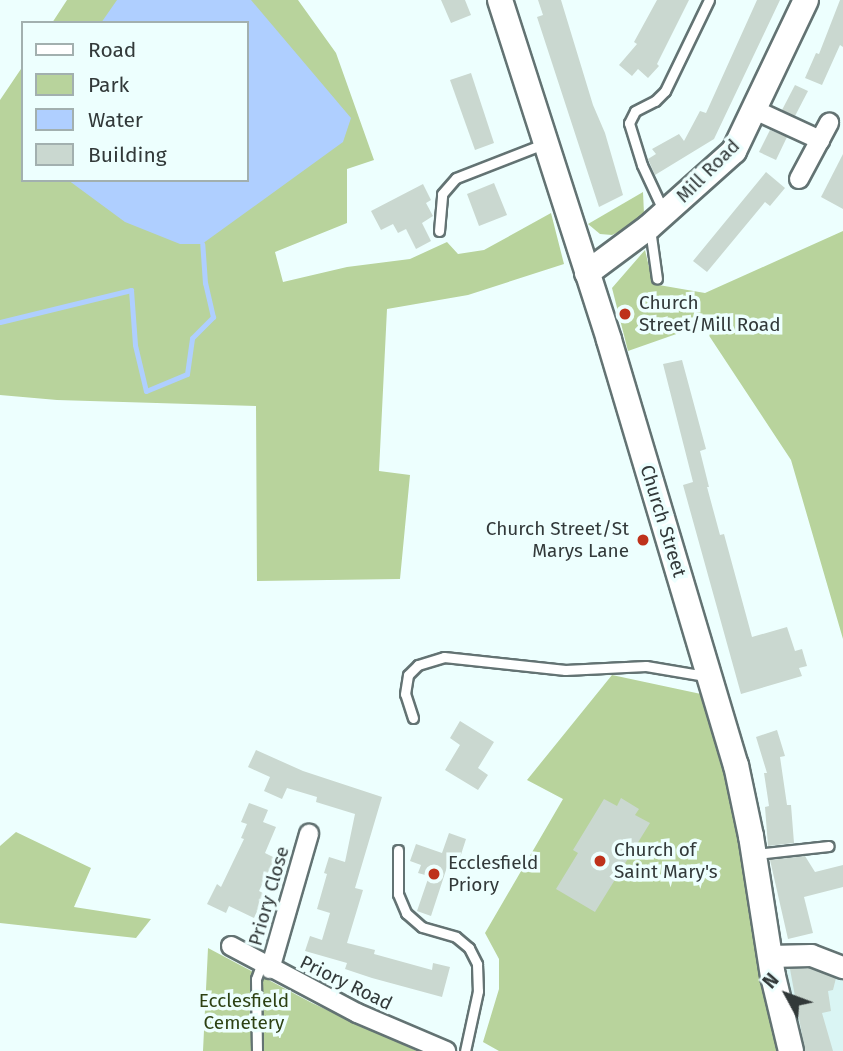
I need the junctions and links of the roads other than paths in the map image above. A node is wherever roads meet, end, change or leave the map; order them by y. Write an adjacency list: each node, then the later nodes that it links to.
1 (500, 0): 7 (main road, Church Street)
2 (709, 0): 9 (lane)
3 (806, 0): 4 (main road, Mill Road)
4 (755, 110): 6 (street); 9 (main road, Mill Road)
5 (829, 123): 6 (street)
6 (820, 140): 8 (street)
7 (544, 144): 10 (lane); 11 (main road, Church Street)
8 (799, 179)
9 (657, 220): 11 (main road, Mill Road); 12 (lane)
10 (439, 231)
11 (587, 273): 13 (main road, Church Street)
12 (657, 279)
13 (710, 677): 14 (lane); 18 (main road, Church Street)
14 (413, 718)
15 (309, 834): 21 (street, Priory Close)
16 (829, 846): 18 (lane)
17 (398, 850): 25 (lane)
18 (754, 855): 20 (main road, Church Street)
19 (231, 946): 21 (street, Priory Road)
20 (770, 956): 22 (street); 26 (main road, Church Street)
21 (266, 967): 23 (lane); 24 (street, Priory Road)
22 (843, 967)
23 (257, 1051)
24 (446, 1051)
25 (465, 1051)
26 (791, 1051)

